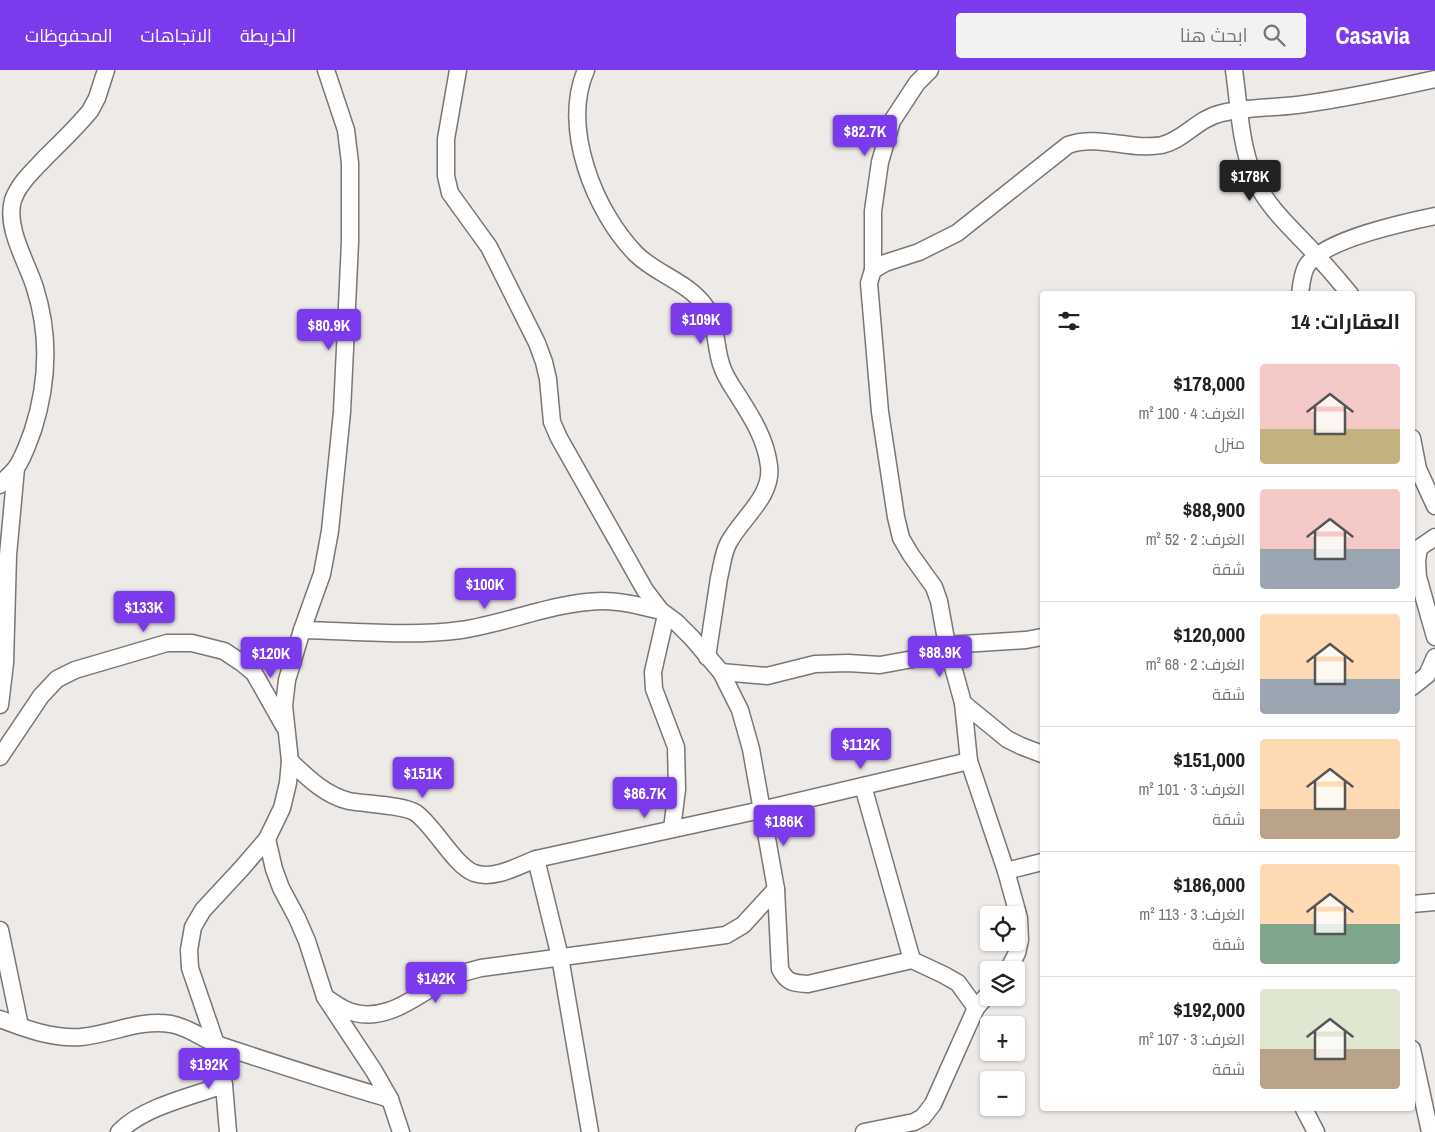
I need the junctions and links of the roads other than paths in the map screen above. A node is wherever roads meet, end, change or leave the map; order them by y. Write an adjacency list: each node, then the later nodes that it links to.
1 (106, 70): 15 (street)
2 (326, 70): 21 (street)
3 (458, 70): 20 (street)
4 (586, 70): 25 (street)
5 (930, 70): 11 (street)
6 (1234, 70): 8 (street)
7 (1435, 79): 8 (street)
8 (1240, 110): 10 (street); 11 (street)
9 (1435, 216): 10 (street)
10 (1316, 256): 12 (street); 13 (street)
11 (873, 270): 24 (street)
12 (1301, 291)
13 (1347, 291)
14 (1415, 454): 17 (street)
15 (16, 468): 16 (street); 30 (street)
16 (0, 484)
17 (1435, 506)
18 (1435, 537): 19 (street)
19 (1416, 549): 23 (street)
20 (664, 613): 21 (street); 25 (street); 38 (street)
21 (302, 630): 31 (street)
22 (1040, 637): 24 (street)
23 (1435, 637)
24 (947, 645): 27 (street); 29 (street)
25 (707, 656): 27 (street)
26 (1435, 657): 28 (street)
27 (721, 672): 37 (street)
28 (1415, 685)
29 (963, 703): 32 (street); 35 (street)
30 (0, 705)
31 (287, 733): 33 (street); 34 (street)
32 (1040, 753)
33 (0, 757)
34 (290, 761): 39 (street); 40 (street)
35 (969, 761): 36 (street); 42 (street)
36 (863, 786): 37 (street); 48 (street)
37 (761, 810): 38 (street); 43 (street)
38 (672, 830): 40 (street)
39 (266, 838): 50 (street); 55 (street)
40 (536, 859): 47 (street)
41 (1040, 862): 42 (street)
42 (1006, 871): 49 (street)
43 (776, 889): 47 (street); 48 (street)
44 (1435, 902): 45 (street)
45 (1415, 904)
46 (0, 930): 54 (street)
47 (560, 958): 50 (street); 63 (street)
48 (912, 960): 52 (street)
49 (1013, 961)
50 (325, 997): 58 (street)
51 (980, 1003): 52 (street)
52 (976, 1008): 64 (street)
53 (0, 1019): 54 (street)
54 (20, 1026): 55 (street)
55 (216, 1044): 57 (street); 58 (street)
56 (1415, 1063): 66 (street)
57 (224, 1085): 60 (street); 61 (street)
58 (390, 1099): 62 (street)
59 (1305, 1111): 65 (street)
60 (119, 1132)
61 (228, 1132)
62 (401, 1132)
63 (590, 1132)
64 (864, 1132)
65 (1316, 1132)
66 (1430, 1132)

